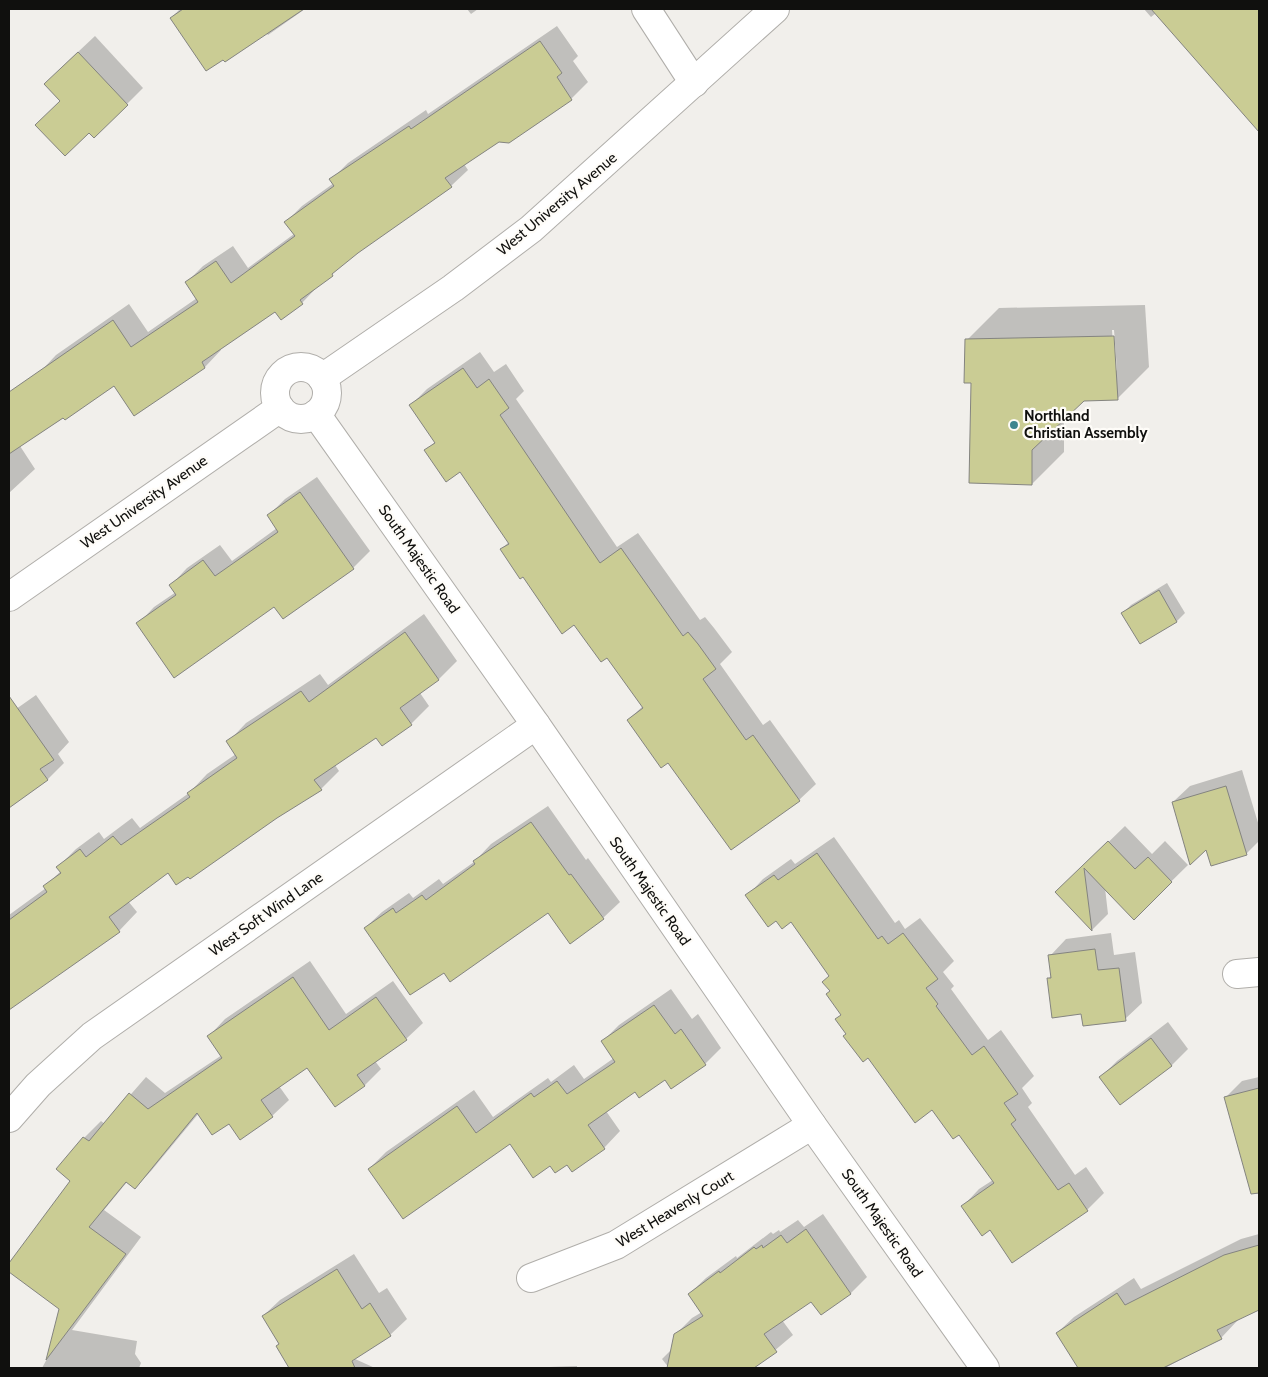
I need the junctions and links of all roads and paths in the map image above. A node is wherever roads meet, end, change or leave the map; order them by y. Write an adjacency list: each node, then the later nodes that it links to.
1 (646, 9): 3 (street)
2 (775, 9): 3 (street, West University Avenue)
3 (694, 83): 4 (street, West University Avenue)
4 (322, 378): 5 (street); 6 (street)
5 (280, 408): 6 (street); 7 (street, West University Avenue)
6 (316, 414): 8 (street, South Majestic Road)
7 (9, 597)
8 (536, 725): 9 (street, West Soft Wind Lane); 10 (street, South Majestic Road)
9 (9, 1118)
10 (812, 1125): 11 (street, West Heavenly Court); 12 (street, South Majestic Road)
11 (530, 1278)
12 (985, 1368)

